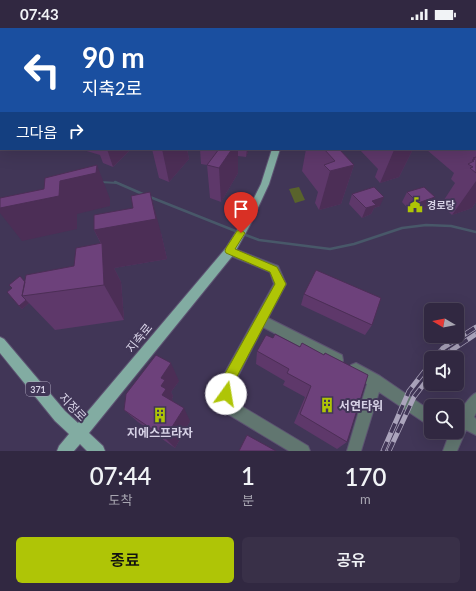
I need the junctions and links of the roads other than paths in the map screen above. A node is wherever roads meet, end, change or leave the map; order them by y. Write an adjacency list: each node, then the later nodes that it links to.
1 (276, 150): 2 (main road, 지축로)
2 (233, 246): 3 (street); 10 (main road, 지축로)
3 (261, 320): 5 (street); 14 (street)
4 (0, 343): 10 (main road, 지정로 / 371)
5 (375, 381): 7 (street); 15 (street)
6 (476, 400): 8 (street)
7 (424, 415)
8 (464, 419): 9 (street)
9 (476, 428)
10 (78, 434): 12 (main road, 지축로); 13 (main road, 지정로)
11 (453, 439): 16 (street)
12 (64, 451)
13 (98, 451)
14 (302, 451)
15 (354, 451)
16 (450, 451)

